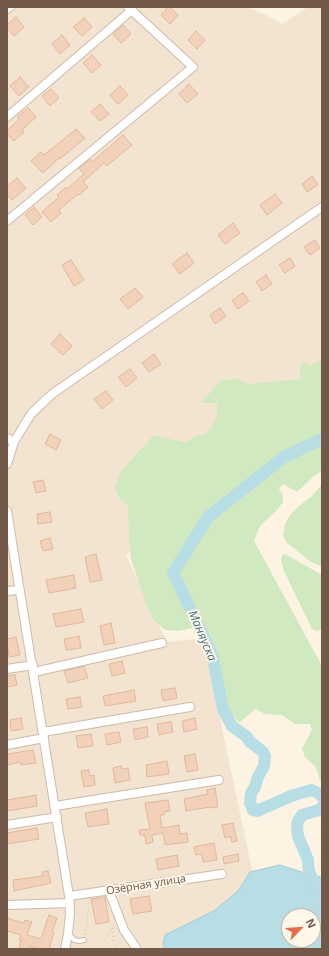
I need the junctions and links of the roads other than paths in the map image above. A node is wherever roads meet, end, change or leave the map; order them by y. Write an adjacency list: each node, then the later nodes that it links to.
1 (10, 7): 2 (street)
2 (7, 9)
3 (130, 9): 4 (street); 6 (street)
4 (7, 117)
5 (322, 207): 7 (street)
6 (7, 221)
7 (11, 440): 8 (street)
8 (7, 464)
9 (7, 511): 10 (street)
10 (19, 590): 11 (street); 14 (street)
11 (7, 591)
12 (162, 642): 14 (street)
13 (7, 669): 14 (street)
14 (33, 669): 16 (street)
15 (190, 707): 16 (street)
16 (44, 735): 17 (street); 19 (street)
17 (7, 745)
18 (219, 780): 19 (street)
19 (55, 806): 20 (street)
20 (57, 817): 21 (street); 24 (street)
21 (7, 825)
22 (222, 874): 23 (street, Озёрная улица)
23 (109, 891): 24 (street, Озёрная улица); 29 (street)
24 (70, 900): 25 (street, Озёрная улица); 26 (street)
25 (7, 905)
26 (68, 934): 27 (lane); 28 (street)
27 (84, 940)
28 (65, 949)
29 (137, 949)

